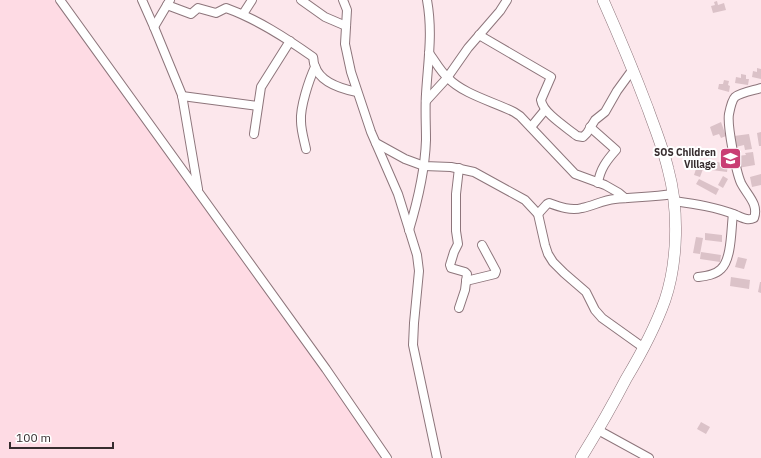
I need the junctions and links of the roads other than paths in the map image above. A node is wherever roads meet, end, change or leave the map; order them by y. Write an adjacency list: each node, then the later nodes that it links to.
1 (60, 0): 33 (street)
2 (142, 0): 12 (street)
3 (252, 0): 10 (street)
4 (300, 0): 11 (street)
5 (343, 0): 11 (street)
6 (427, 0): 15 (street)
7 (507, 0): 13 (street)
8 (603, 0): 17 (main road)
9 (168, 3): 10 (street); 12 (street)
10 (243, 14): 14 (street)
11 (346, 26): 20 (street)
12 (154, 27): 21 (street)
13 (479, 35): 18 (street); 24 (street)
14 (290, 40): 16 (street); 23 (street)
15 (429, 53): 18 (street); 22 (street)
16 (315, 67): 20 (street); 29 (street)
17 (633, 69): 26 (street); 35 (main road)
18 (447, 78): 22 (street); 25 (street)
19 (761, 88): 37 (street)
20 (357, 92): 28 (street)
21 (182, 96): 23 (street); 33 (street)
22 (426, 101): 30 (street)
23 (258, 106): 27 (street)
24 (545, 110): 25 (street); 26 (street)
25 (531, 127): 32 (street)
26 (590, 127): 32 (street)
27 (254, 134)
28 (376, 143): 30 (street); 38 (street)
29 (306, 149)
30 (424, 166): 31 (street); 38 (street)
31 (459, 168): 36 (street); 41 (street)
32 (598, 183): 34 (street)
33 (198, 191): 45 (street)
34 (624, 198): 35 (street); 36 (street)
35 (673, 198): 37 (street); 43 (main road)
36 (538, 214): 43 (street)
37 (733, 214): 40 (street)
38 (409, 230): 46 (street)
39 (482, 245): 41 (street)
40 (698, 277)
41 (466, 281): 42 (street)
42 (459, 308)
43 (644, 348): 44 (main road)
44 (598, 430): 47 (main road); 48 (street)
45 (387, 458)
46 (437, 458)
47 (582, 458)
48 (649, 458)

